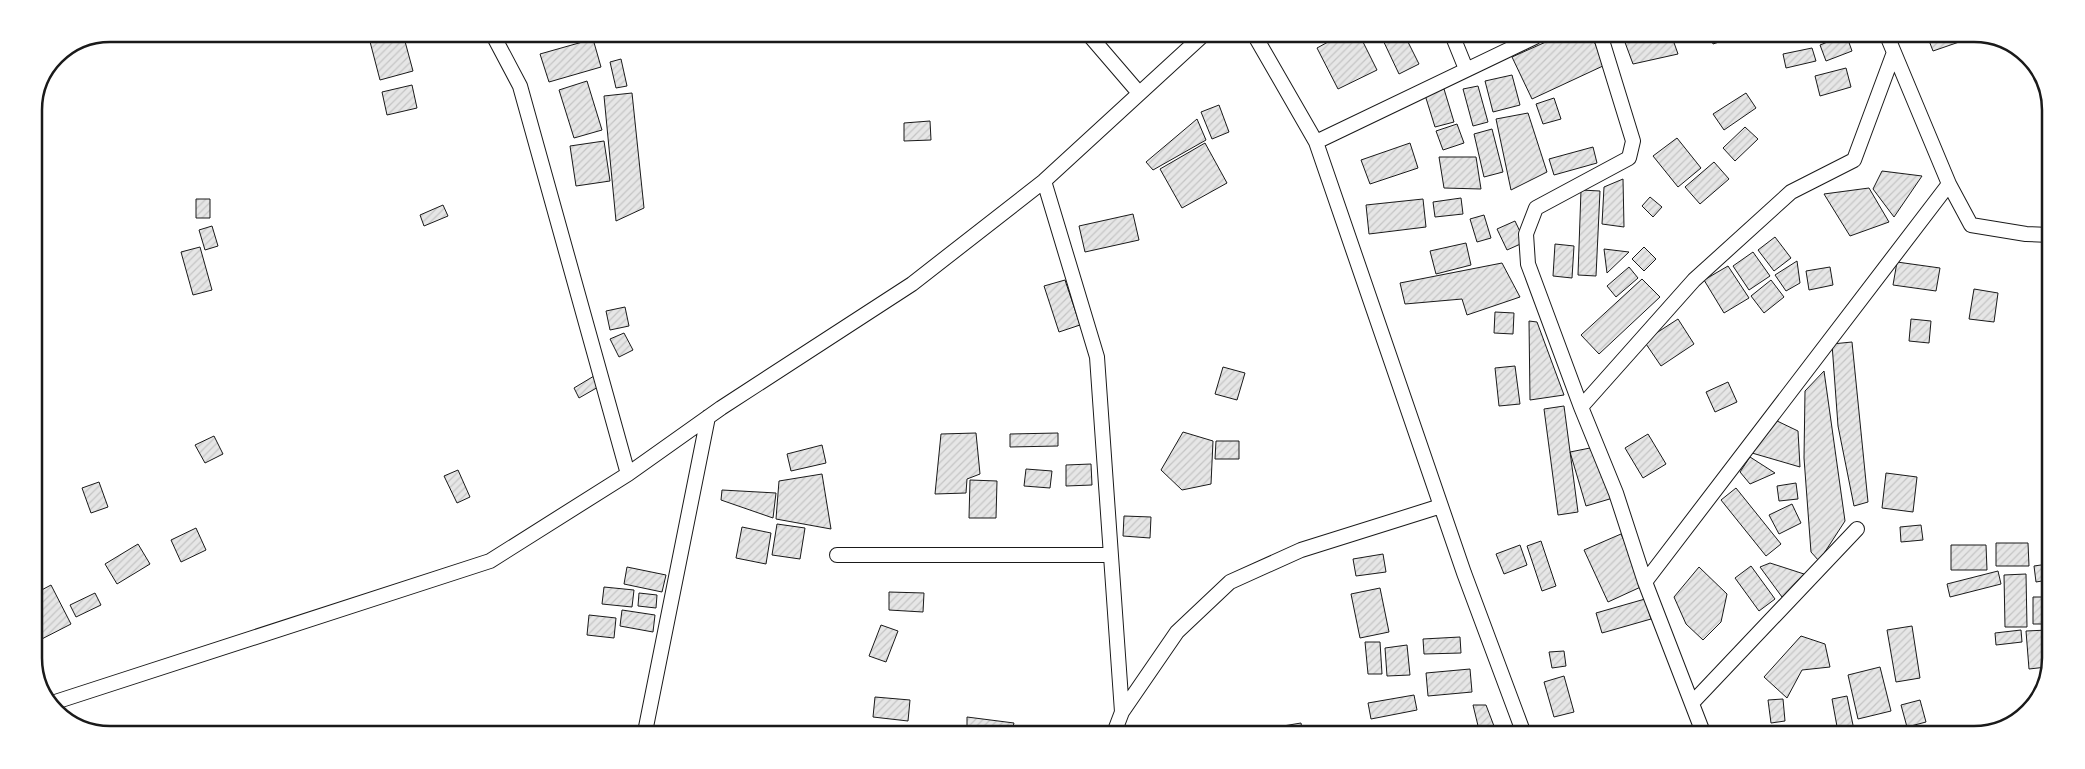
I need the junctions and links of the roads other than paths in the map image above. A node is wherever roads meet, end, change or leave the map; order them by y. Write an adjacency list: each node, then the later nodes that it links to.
1 (497, 42): 18 (street)
2 (1095, 42): 11 (street)
3 (1195, 42): 11 (street)
4 (1258, 42): 12 (street)
5 (1455, 42): 10 (street)
6 (1523, 42): 10 (street)
7 (1603, 42): 16 (street)
8 (1889, 42): 9 (street)
9 (1893, 55): 14 (street); 16 (street)
10 (1466, 69): 12 (street)
11 (1140, 93): 13 (street)
12 (1316, 142): 19 (street)
13 (1044, 181): 17 (street); 22 (street)
14 (1949, 184): 15 (street); 23 (street)
15 (2042, 234)
16 (1581, 407): 23 (street)
17 (708, 417): 18 (street); 27 (street)
18 (628, 474): 24 (street)
19 (1440, 506): 26 (street); 29 (street)
20 (1857, 529): 25 (street)
21 (837, 554): 22 (street)
22 (1111, 555): 26 (street)
23 (1645, 582): 25 (street)
24 (58, 701)
25 (1692, 703): 30 (street)
26 (1122, 712): 28 (street)
27 (646, 726)
28 (1117, 726)
29 (1521, 726)
30 (1701, 726)

